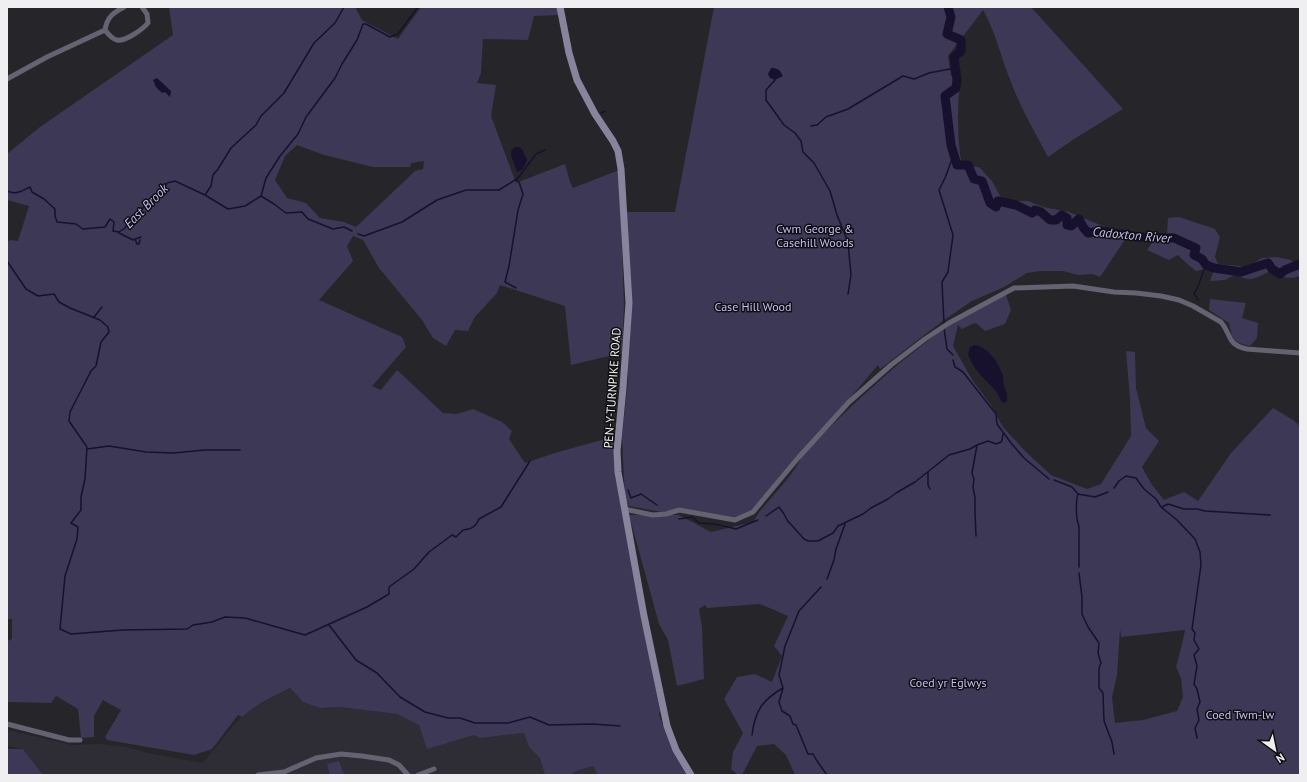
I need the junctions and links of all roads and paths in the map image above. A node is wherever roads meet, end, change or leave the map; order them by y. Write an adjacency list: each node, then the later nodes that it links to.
1 (124, 7): 4 (street)
2 (142, 7): 4 (street)
3 (560, 7): 7 (street, PEN-Y-TURNPIKE ROAD)
4 (105, 30): 5 (street)
5 (7, 79)
6 (1300, 353): 7 (street)
7 (624, 509): 14 (street, PEN-Y-TURNPIKE ROAD)
8 (7, 724): 9 (street)
9 (80, 740)
10 (434, 769): 13 (street)
11 (258, 775): 12 (street)
12 (408, 775)
13 (418, 775)
14 (691, 775)

